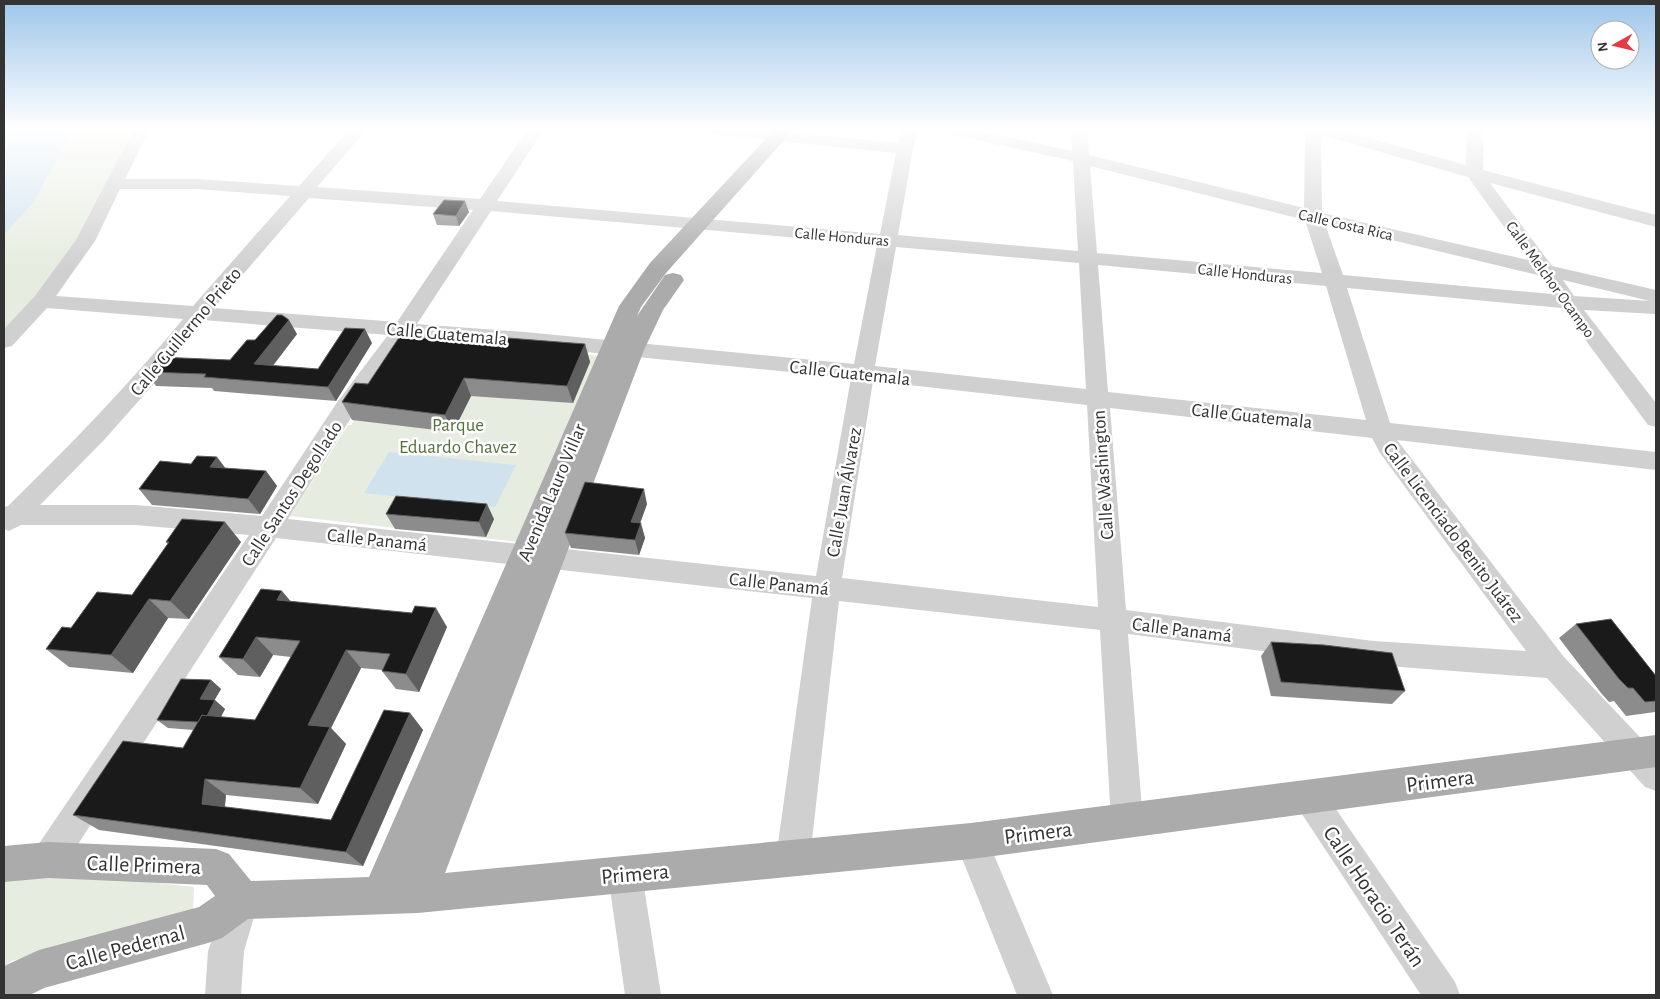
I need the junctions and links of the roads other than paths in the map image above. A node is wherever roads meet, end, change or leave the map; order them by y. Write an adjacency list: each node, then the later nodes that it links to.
1 (119, 176): 11 (street)
2 (317, 176): 12 (street, Calle Guillermo Prieto)
3 (504, 176): 13 (street, Calle Santos Degollado)
4 (753, 176): 16 (main road, Avenida Lauro Villar)
5 (901, 176): 17 (street, Calle Juan Álvarez)
6 (1082, 176): 18 (street, Calle Washington)
7 (1151, 176): 14 (street, Calle Costa Rica)
8 (1313, 176): 14 (street, Calle Licenciado Benito Juárez)
9 (1476, 176): 19 (street, Calle Melchor Ocampo)
10 (1484, 176): 15 (street)
11 (115, 184): 12 (street, Calle Honduras); 22 (street)
12 (303, 191): 13 (street, Calle Honduras); 25 (street, Calle Guillermo Prieto)
13 (484, 205): 16 (street, Calle Honduras); 26 (street, Calle Santos Degollado)
14 (1313, 216): 19 (street, Calle Costa Rica); 20 (street, Calle Licenciado Benito Juárez)
15 (1656, 221)
16 (709, 224): 17 (street, Calle Honduras); 28 (main road, Avenida Lauro Villar)
17 (888, 240): 18 (street, Calle Honduras); 29 (street, Calle Juan Álvarez)
18 (1090, 258): 20 (street, Calle Honduras); 30 (street, Calle Washington)
19 (1546, 271): 21 (street, Calle Costa Rica); 23 (street, Calle Melchor Ocampo)
20 (1335, 282): 23 (street, Calle Honduras); 32 (street, Calle Licenciado Benito Juárez)
21 (1656, 296)
22 (42, 300): 25 (street, Calle Guatemala); 27 (street)
23 (1568, 302): 24 (street, Calle Honduras); 31 (street, Calle Melchor Ocampo)
24 (1656, 308)
25 (199, 312): 26 (street, Calle Guatemala); 34 (street, Calle Guillermo Prieto)
26 (403, 329): 28 (street, Calle Guatemala); 35 (street, Calle Santos Degollado)
27 (4, 341)
28 (622, 349): 29 (street, Calle Guatemala); 36 (main road, Avenida Lauro Villar)
29 (863, 372): 30 (street, Calle Guatemala); 37 (street, Calle Juan Álvarez)
30 (1097, 398): 32 (street, Calle Guatemala); 38 (street, Calle Washington)
31 (1656, 419)
32 (1380, 430): 33 (street, Calle Guatemala); 39 (street, Calle Licenciado Benito Juárez)
33 (1656, 462)
34 (7, 520): 35 (street, Calle Panamá)
35 (269, 527): 36 (street, Calle Panamá); 45 (street, Calle Santos Degollado)
36 (536, 556): 37 (street, Calle Panamá); 48 (main road, Avenida Lauro Villar); 49 (main road, Avenida Lauro Villar)
37 (827, 588): 38 (street, Calle Panamá); 44 (street, Calle Juan Álvarez)
38 (1113, 620): 39 (street, Calle Panamá); 42 (street, Calle Washington)
39 (1554, 666): 40 (street, Calle Licenciado Benito Juárez)
40 (1649, 761): 41 (main road, Primera)
41 (1309, 797): 42 (main road, Primera); 55 (street, Calle Horacio Terán)
42 (1127, 821): 43 (main road, Primera)
43 (971, 841): 44 (main road, Primera); 54 (street)
44 (793, 858): 47 (main road, Primera)
45 (48, 860): 46 (main road, Calle Primera); 50 (main road, Calle Primera)
46 (4, 864)
47 (625, 874): 48 (main road, Primera); 53 (street)
48 (418, 894): 49 (main road)
49 (380, 896): 50 (main road)
50 (242, 900): 51 (main road, Calle Pedernal); 52 (street)
51 (4, 987)
52 (223, 995)
53 (643, 995)
54 (1035, 995)
55 (1442, 995)

